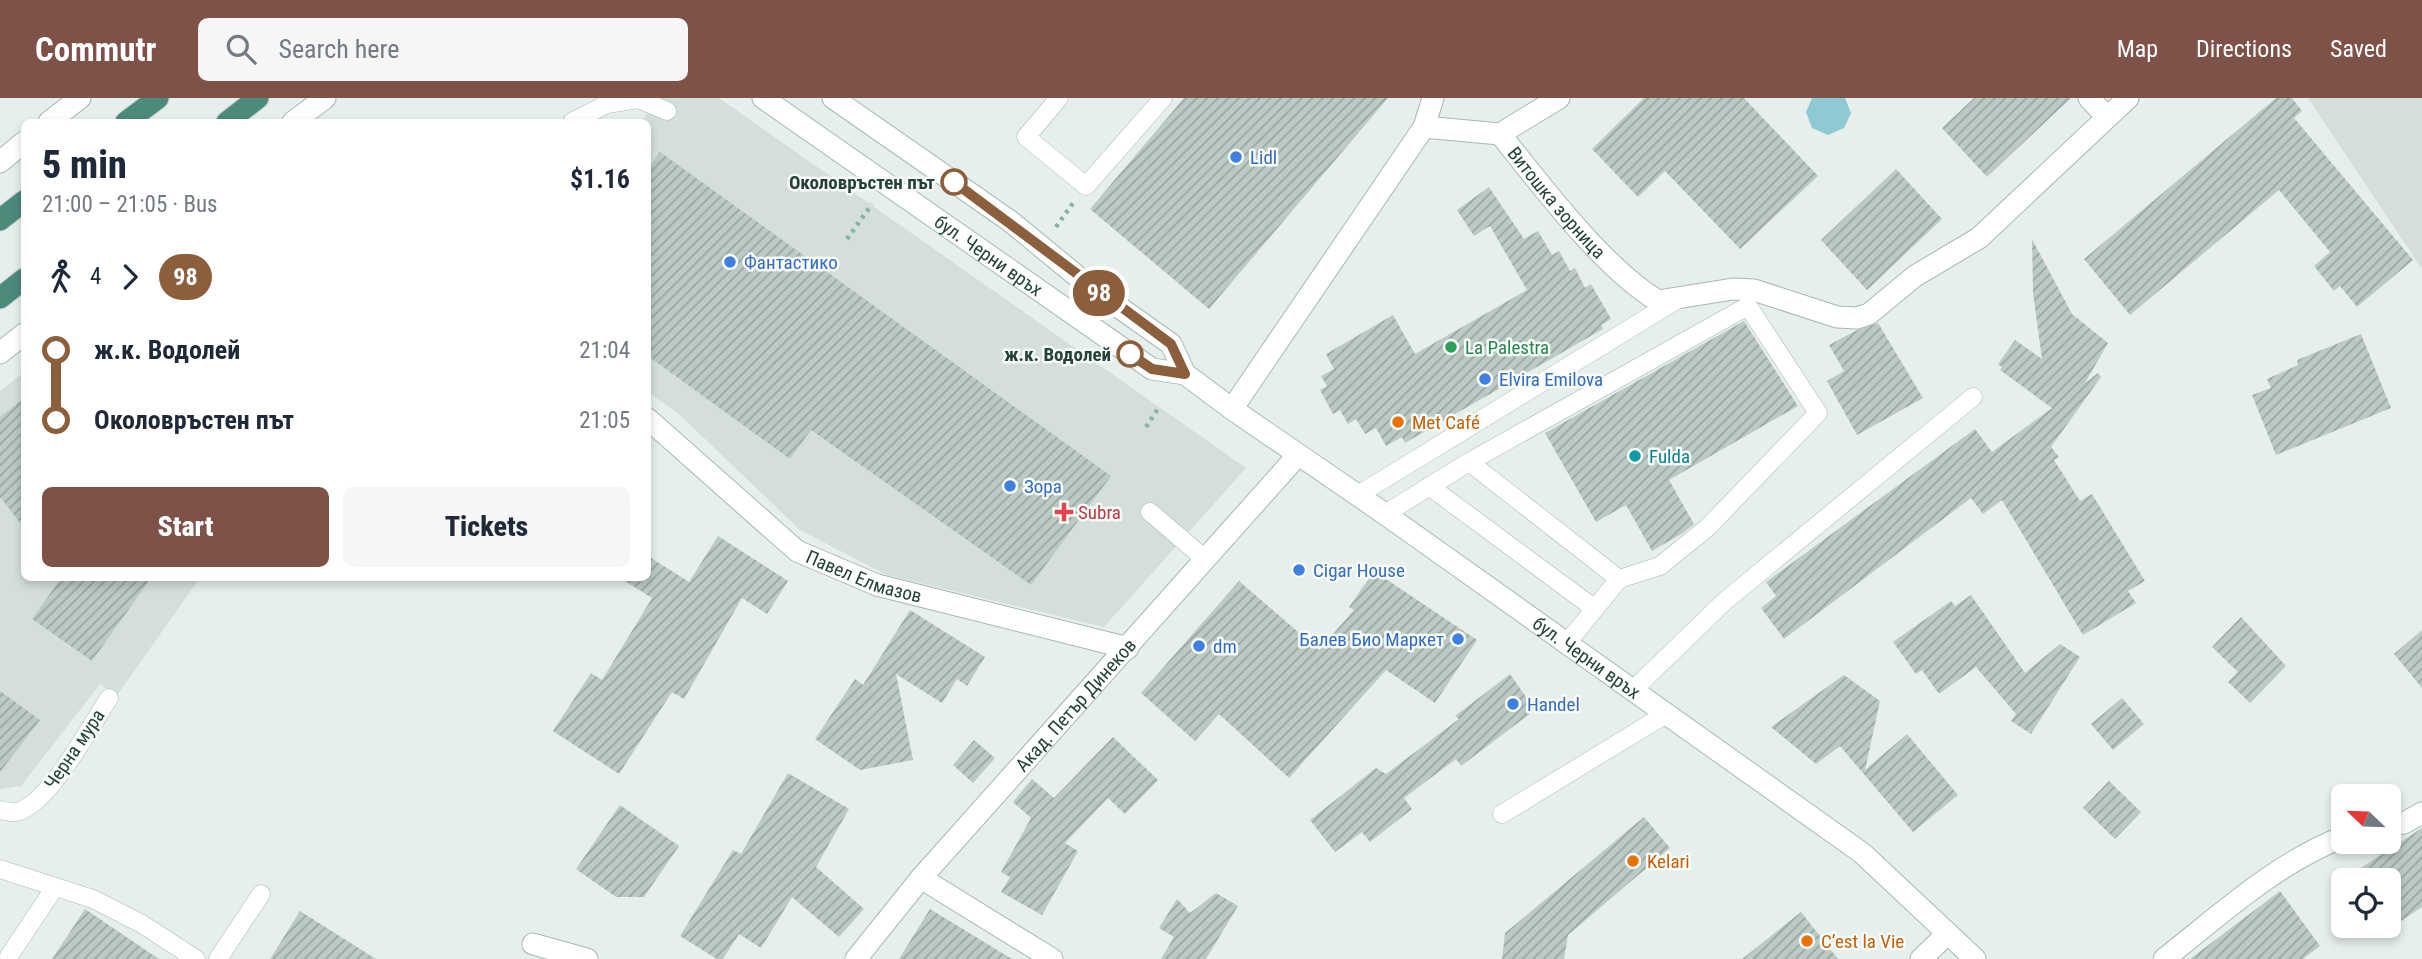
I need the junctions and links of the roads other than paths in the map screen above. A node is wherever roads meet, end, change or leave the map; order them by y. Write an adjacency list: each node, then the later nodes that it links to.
1 (80, 98): 15 (street)
2 (158, 98): 16 (highway)
3 (258, 98): 17 (highway)
4 (325, 98): 18 (street)
5 (763, 98): 31 (street, бул. Черни връх)
6 (833, 98): 31 (street, бул. Черни връх)
7 (1059, 98): 8 (lane)
8 (1163, 98)
9 (1433, 98): 20 (street)
10 (1559, 98): 21 (street, Витошка зорница)
11 (2089, 98): 14 (street)
12 (2128, 98): 14 (street)
13 (667, 111): 19 (lane)
14 (2107, 117): 28 (street)
15 (53, 119)
16 (130, 119)
17 (231, 119)
18 (297, 119)
19 (578, 119)
20 (1424, 127): 21 (street); 33 (street)
21 (1500, 134): 28 (street, Витошка зорница)
22 (21, 144): 23 (street)
23 (0, 162)
24 (21, 203): 25 (highway)
25 (0, 220)
26 (21, 281): 27 (highway)
27 (0, 298)
28 (1676, 300): 38 (lane)
29 (21, 336): 30 (street)
30 (0, 353)
31 (1185, 374): 33 (street, бул. Черни връх)
32 (1973, 397): 46 (lane)
33 (1232, 409): 35 (street, бул. Черни връх)
34 (651, 422): 45 (street, Павел Елмазов)
35 (1298, 455): 38 (street, бул. Черни връх); 41 (street, Акад. Петър Динеков)
36 (1469, 462): 37 (lane); 42 (lane); 42 (lane)
37 (1429, 486): 40 (lane); 43 (lane)
38 (1358, 495): 40 (street, бул. Черни връх)
39 (1150, 512): 41 (lane)
40 (1385, 514): 44 (street, бул. Черни връх)
41 (1206, 560): 45 (street, Акад. Петър Динеков)
42 (1619, 579): 43 (lane)
43 (1595, 609): 44 (lane)
44 (1567, 643): 46 (street, бул. Черни връх)
45 (1128, 648): 55 (street, Акад. Петър Динеков)
46 (1633, 690): 48 (street, бул. Черни връх)
47 (108, 698): 49 (lane, Черна мура)
48 (1666, 714): 51 (lane); 58 (street, бул. Черни връх)
49 (0, 810)
50 (2422, 813): 52 (street)
51 (1502, 814)
52 (2401, 823)
53 (2331, 843): 68 (street)
54 (0, 869): 56 (lane)
55 (921, 878): 64 (street, Акад. Петър Динеков); 65 (street)
56 (55, 887): 60 (lane); 61 (lane)
57 (261, 894): 62 (lane)
58 (1947, 933): 66 (street); 67 (street, бул. Черни връх)
59 (533, 944): 63 (street)
60 (9, 956)
61 (196, 959)
62 (218, 959)
63 (587, 959)
64 (856, 959)
65 (1052, 959)
66 (1921, 959)
67 (1975, 959)
68 (2164, 959)

